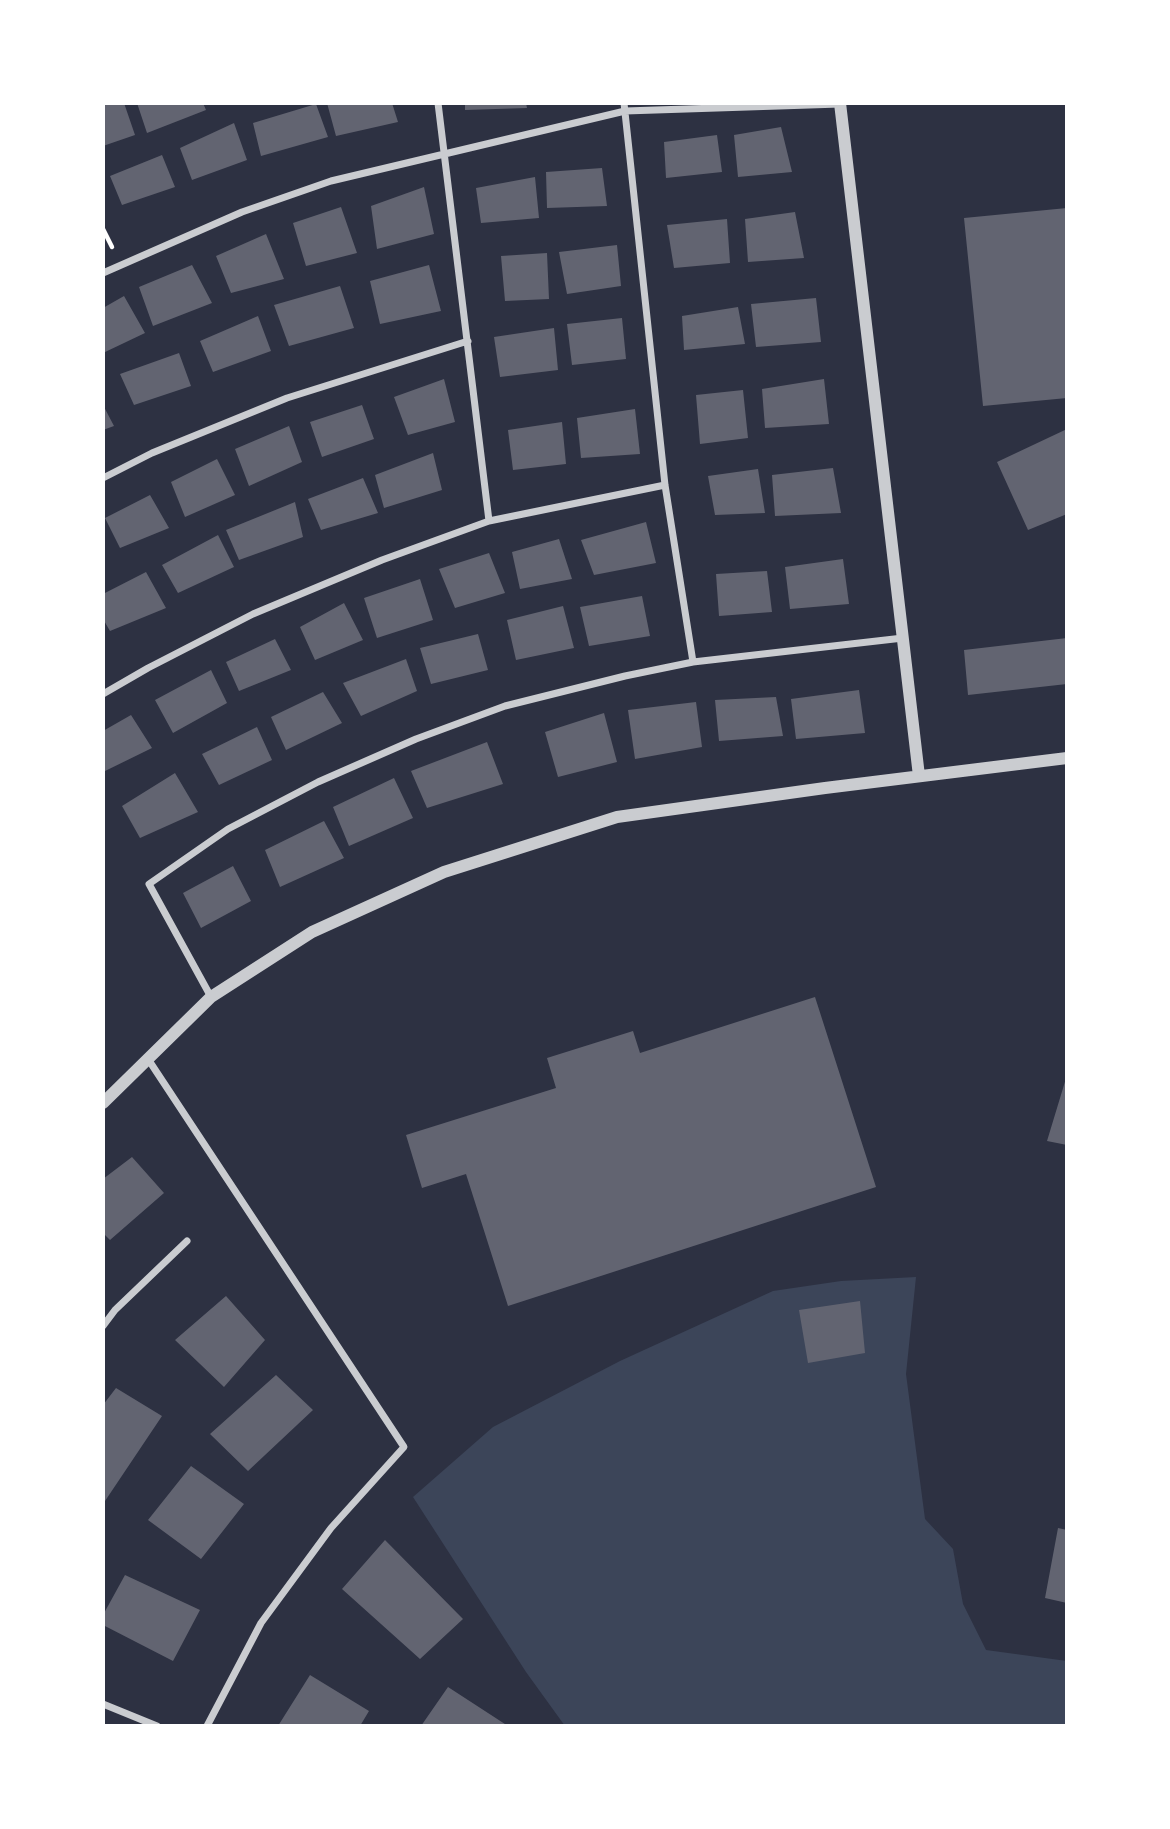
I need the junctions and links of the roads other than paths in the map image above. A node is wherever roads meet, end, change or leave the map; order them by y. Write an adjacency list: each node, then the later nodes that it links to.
1 (438, 103): 4 (street)
2 (840, 104): 3 (street); 10 (street)
3 (625, 107): 4 (street); 8 (street)
4 (444, 154): 5 (street); 6 (street)
5 (103, 273)
6 (468, 341): 7 (street); 9 (street)
7 (103, 478)
8 (665, 485): 9 (street); 11 (street)
9 (489, 521): 12 (street)
10 (904, 638): 11 (street); 14 (street)
11 (693, 662): 15 (street)
12 (103, 694)
13 (1067, 758): 14 (street)
14 (919, 776): 15 (street)
15 (211, 997): 16 (street)
16 (148, 1059): 17 (street); 22 (street)
17 (103, 1103)
18 (187, 1241): 19 (street)
19 (103, 1326)
20 (103, 1704): 21 (street)
21 (157, 1726)
22 (207, 1726)

